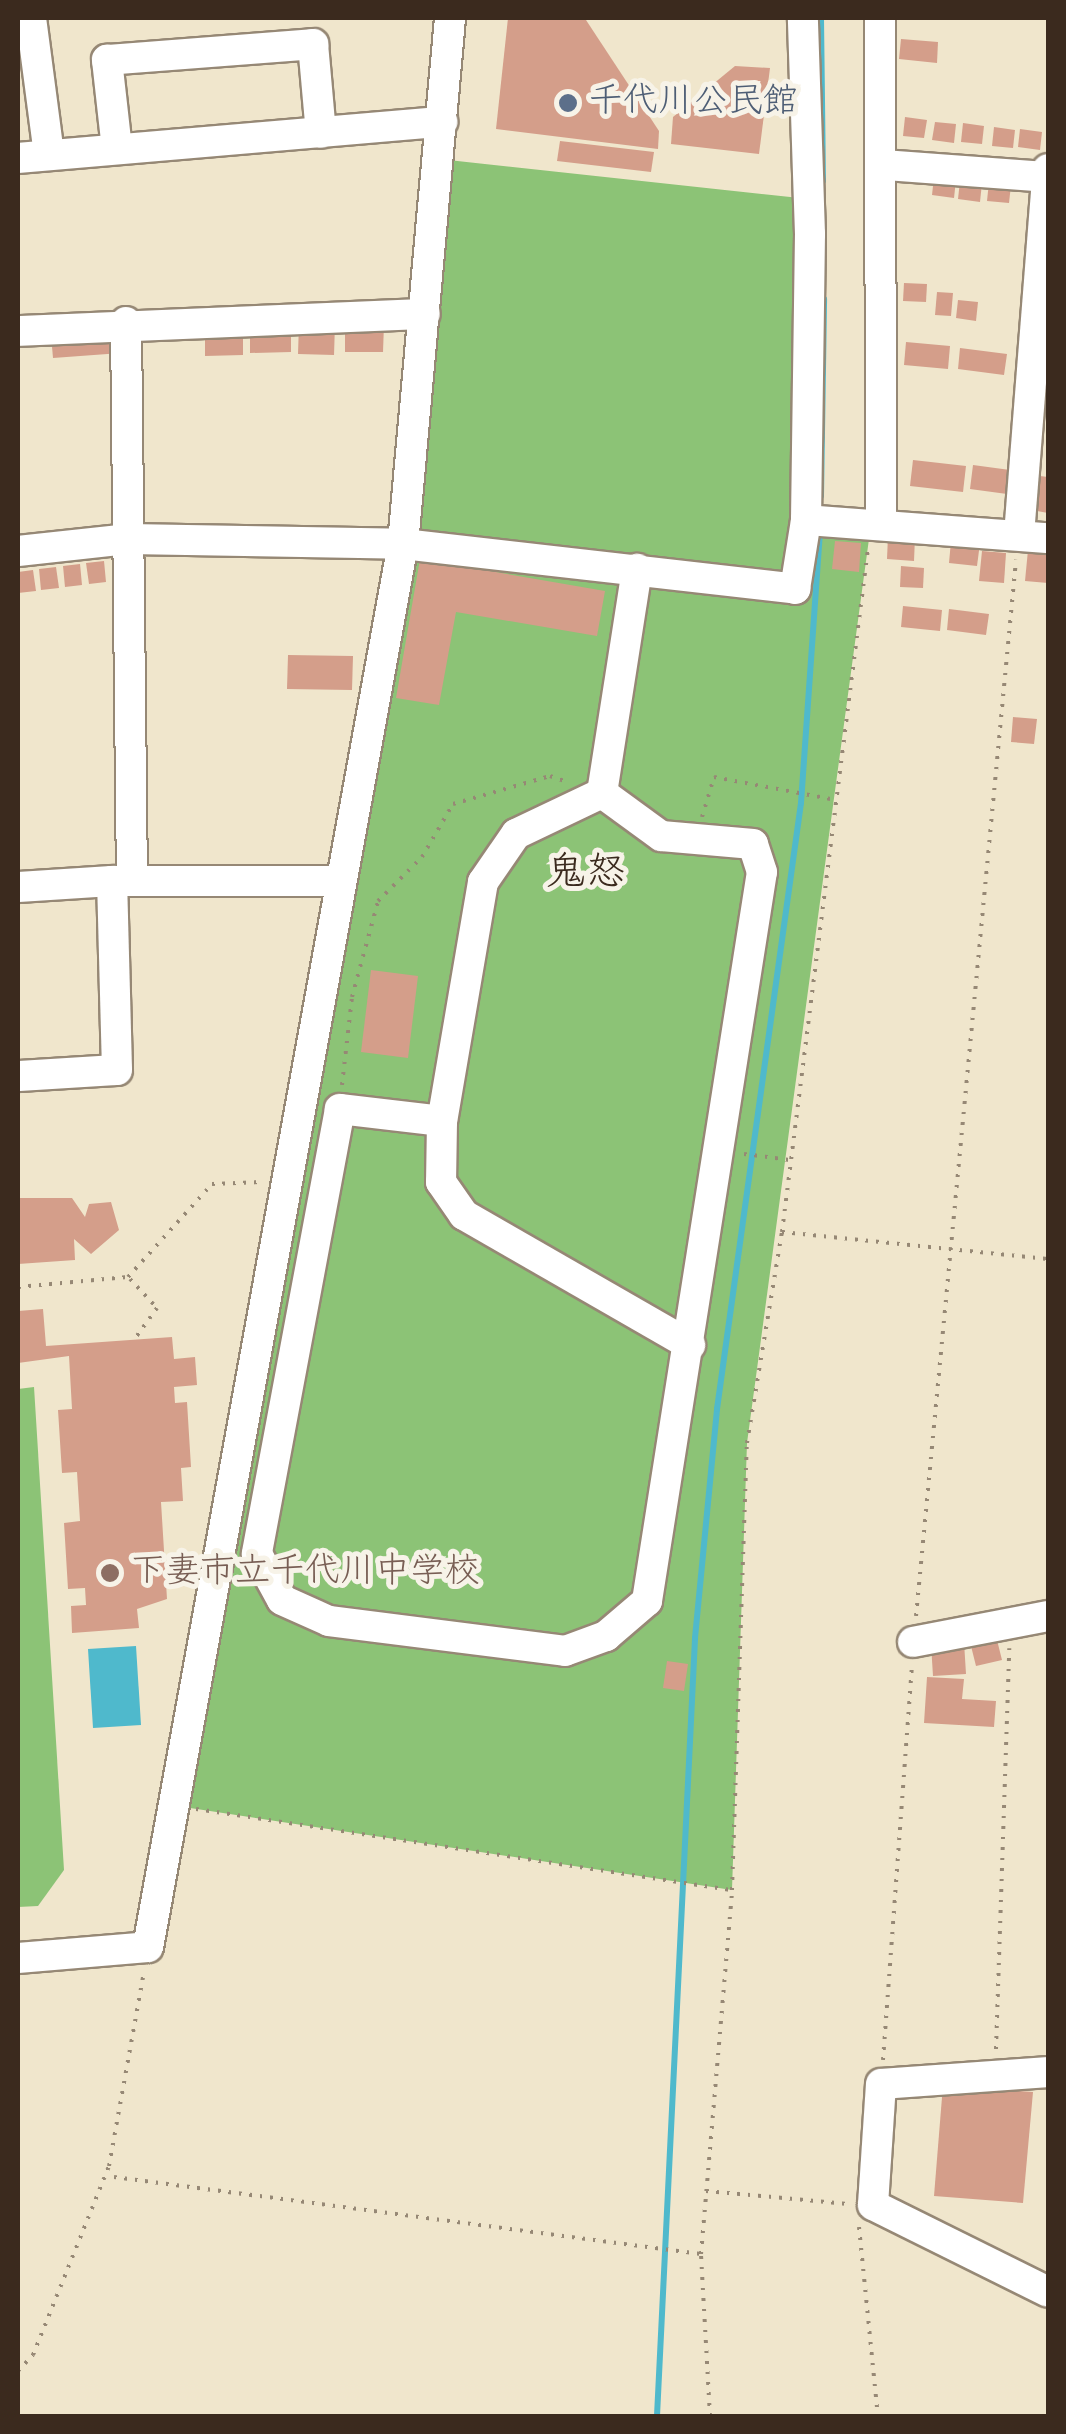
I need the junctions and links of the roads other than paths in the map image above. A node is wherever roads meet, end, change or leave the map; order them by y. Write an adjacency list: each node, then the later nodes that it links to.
1 (31, 18): 8 (street)
2 (450, 18): 5 (street)
3 (803, 18): 16 (street)
4 (880, 18): 10 (street)
5 (442, 122): 6 (street); 13 (street)
6 (321, 132): 7 (street); 7 (street)
7 (117, 149): 8 (street)
8 (49, 155): 9 (street)
9 (18, 158)
10 (884, 164): 12 (street); 17 (street)
11 (1048, 169): 12 (street)
12 (1048, 177): 18 (street)
13 (425, 314): 14 (street); 20 (street)
14 (126, 322): 15 (street); 19 (street)
15 (18, 331)
16 (806, 520): 17 (street); 22 (street)
17 (876, 524): 18 (street)
18 (1034, 537)
19 (130, 539): 20 (street); 21 (street); 24 (street)
20 (403, 544): 22 (street); 25 (street)
21 (18, 552)
22 (637, 569): 23 (street)
23 (602, 793): 28 (street); 29 (street)
24 (122, 881): 25 (street); 26 (street); 27 (street)
25 (336, 882): 32 (street)
26 (18, 886)
27 (18, 1076)
28 (442, 1120): 29 (street); 29 (street)
29 (690, 1345)
30 (1048, 1616): 31 (street)
31 (913, 1642)
32 (18, 1958)
33 (1048, 2072): 34 (street)
34 (1048, 2292)

